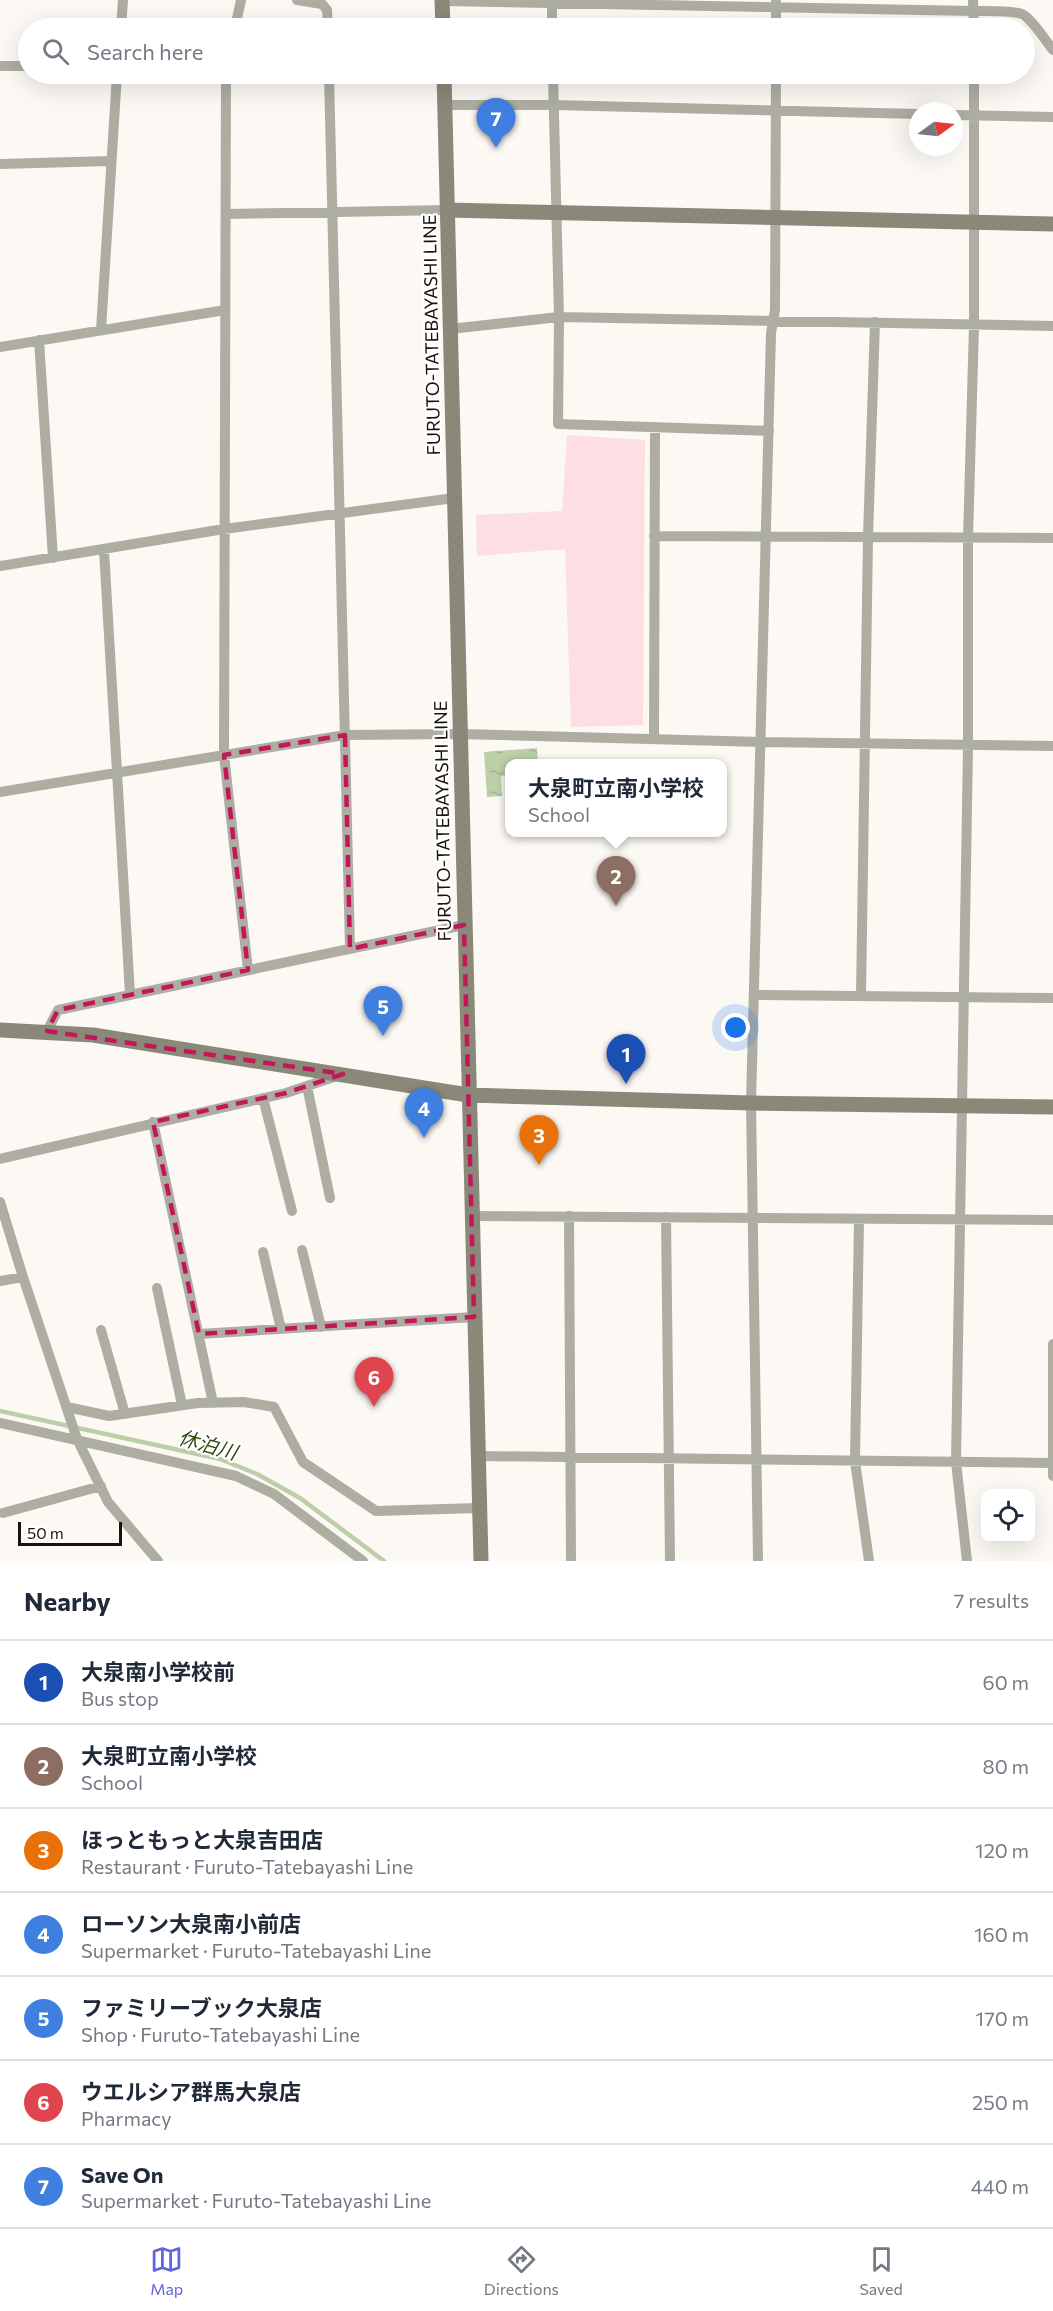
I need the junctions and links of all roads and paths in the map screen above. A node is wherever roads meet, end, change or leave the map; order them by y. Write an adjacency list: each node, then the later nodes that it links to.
1 (123, 0): 10 (street)
2 (241, 0): 11 (street)
3 (297, 0): 12 (street)
4 (442, 1): 5 (street); 13 (street)
5 (552, 2): 6 (street); 14 (street)
6 (656, 3): 7 (street)
7 (776, 4): 8 (street)
8 (870, 4): 9 (street)
9 (974, 5): 15 (street)
10 (122, 18)
11 (237, 18)
12 (327, 18)
13 (443, 18)
14 (552, 18)
15 (1026, 18)
16 (1035, 28): 17 (street)
17 (1053, 50)
18 (0, 66): 19 (street)
19 (18, 66)
20 (116, 84): 34 (street)
21 (226, 84): 39 (street)
22 (329, 84): 37 (street)
23 (444, 84): 27 (street, FURUTO-TATEBAYASHI LINE)
24 (553, 84): 28 (street)
25 (776, 84): 29 (street)
26 (974, 84): 32 (street)
27 (445, 105): 28 (street); 36 (street, FURUTO-TATEBAYASHI LINE)
28 (554, 105): 29 (street); 38 (street)
29 (775, 110): 30 (street); 40 (street)
30 (909, 114)
31 (963, 115): 32 (street)
32 (974, 116): 33 (street); 41 (street)
33 (1053, 117)
34 (110, 161): 35 (street); 50 (street)
35 (0, 164)
36 (447, 210): 37 (street); 38 (street); 49 (street, FURUTO-TATEBAYASHI LINE)
37 (333, 213): 39 (street); 56 (street)
38 (556, 213): 40 (street); 44 (street)
39 (226, 214): 43 (street)
40 (774, 217): 41 (street); 45 (street)
41 (974, 222): 42 (street); 47 (street)
42 (1053, 224)
43 (225, 310): 50 (street); 57 (street)
44 (559, 317): 45 (street); 49 (street); 53 (street)
45 (773, 320): 46 (street); 54 (street)
46 (874, 322): 47 (street); 60 (street)
47 (974, 324): 48 (street); 62 (street)
48 (1053, 327)
49 (450, 329): 55 (street, FURUTO-TATEBAYASHI LINE)
50 (100, 330): 51 (street)
51 (39, 340): 52 (street); 64 (street)
52 (0, 346)
53 (655, 428): 54 (street); 58 (street)
54 (769, 431): 59 (street)
55 (454, 498): 56 (street); 66 (street, FURUTO-TATEBAYASHI LINE)
56 (340, 513): 57 (street); 67 (street)
57 (224, 529): 63 (street); 73 (street)
58 (654, 536): 59 (street); 68 (street)
59 (765, 537): 60 (street); 69 (street)
60 (868, 537): 62 (street); 70 (street)
61 (1053, 538): 62 (street)
62 (968, 539): 72 (street)
63 (104, 550): 64 (street); 74 (street)
64 (53, 558): 65 (street)
65 (0, 566)
66 (459, 734): 67 (street); 68 (street); 76 (street, FURUTO-TATEBAYASHI LINE)
67 (345, 735): 73 (street); 77 (street)
68 (654, 738): 69 (street)
69 (761, 742): 70 (street); 80 (street)
70 (866, 744): 72 (street); 81 (street)
71 (1053, 746): 72 (street)
72 (968, 747): 83 (street)
73 (224, 755): 74 (street); 78 (street)
74 (117, 773): 75 (street); 79 (street)
75 (0, 792)
76 (464, 925): 77 (street); 88 (street, FURUTO-TATEBAYASHI LINE)
77 (350, 949): 78 (street)
78 (248, 970): 79 (street)
79 (130, 994): 85 (street)
80 (755, 995): 81 (street); 90 (street)
81 (861, 996): 83 (street)
82 (1053, 998): 83 (street)
83 (964, 999): 91 (street)
84 (0, 1030): 85 (street)
85 (47, 1031): 86 (street)
86 (343, 1074): 87 (street); 88 (street)
87 (307, 1086): 89 (street); 95 (street)
88 (468, 1095): 90 (street); 98 (street, FURUTO-TATEBAYASHI LINE)
89 (263, 1098): 93 (street); 97 (street)
90 (752, 1103): 91 (street); 101 (street)
91 (962, 1106): 92 (street); 103 (street)
92 (1053, 1107)
93 (153, 1122): 94 (street); 114 (street)
94 (0, 1159)
95 (330, 1198)
96 (0, 1202): 107 (street)
97 (292, 1211)
98 (471, 1216): 99 (street); 110 (street, FURUTO-TATEBAYASHI LINE)
99 (569, 1216): 100 (street); 123 (street)
100 (666, 1217): 101 (street); 124 (street)
101 (752, 1217): 102 (street); 125 (street)
102 (859, 1219): 103 (street); 126 (street)
103 (961, 1219): 104 (street); 127 (street)
104 (1053, 1220)
105 (302, 1250): 111 (street)
106 (263, 1252): 112 (street)
107 (23, 1277): 108 (street); 118 (street)
108 (0, 1281)
109 (157, 1288): 117 (street)
110 (474, 1317): 111 (street); 122 (street, FURUTO-TATEBAYASHI LINE)
111 (321, 1327): 112 (street)
112 (281, 1329): 114 (street)
113 (101, 1330): 119 (street)
114 (199, 1334): 116 (street)
115 (1053, 1344): 128 (street)
116 (213, 1402): 117 (street); 131 (street)
117 (182, 1405): 119 (street)
118 (69, 1412): 119 (street); 121 (street)
119 (125, 1414)
120 (0, 1423): 121 (street)
121 (77, 1439): 130 (street); 134 (street)
122 (478, 1456): 123 (street); 131 (street, FURUTO-TATEBAYASHI LINE)
123 (570, 1457): 124 (street); 136 (street)
124 (669, 1458): 125 (street); 137 (street)
125 (758, 1460): 126 (street); 138 (street)
126 (855, 1461): 127 (street); 139 (street)
127 (956, 1462): 128 (street); 140 (street)
128 (1052, 1463): 129 (street)
129 (1053, 1476)
130 (101, 1486): 132 (street); 133 (street)
131 (479, 1508): 135 (street, FURUTO-TATEBAYASHI LINE)
132 (3, 1513)
133 (158, 1561)
134 (363, 1561)
135 (481, 1561)
136 (571, 1561)
137 (670, 1561)
138 (758, 1561)
139 (868, 1561)
140 (967, 1561)

